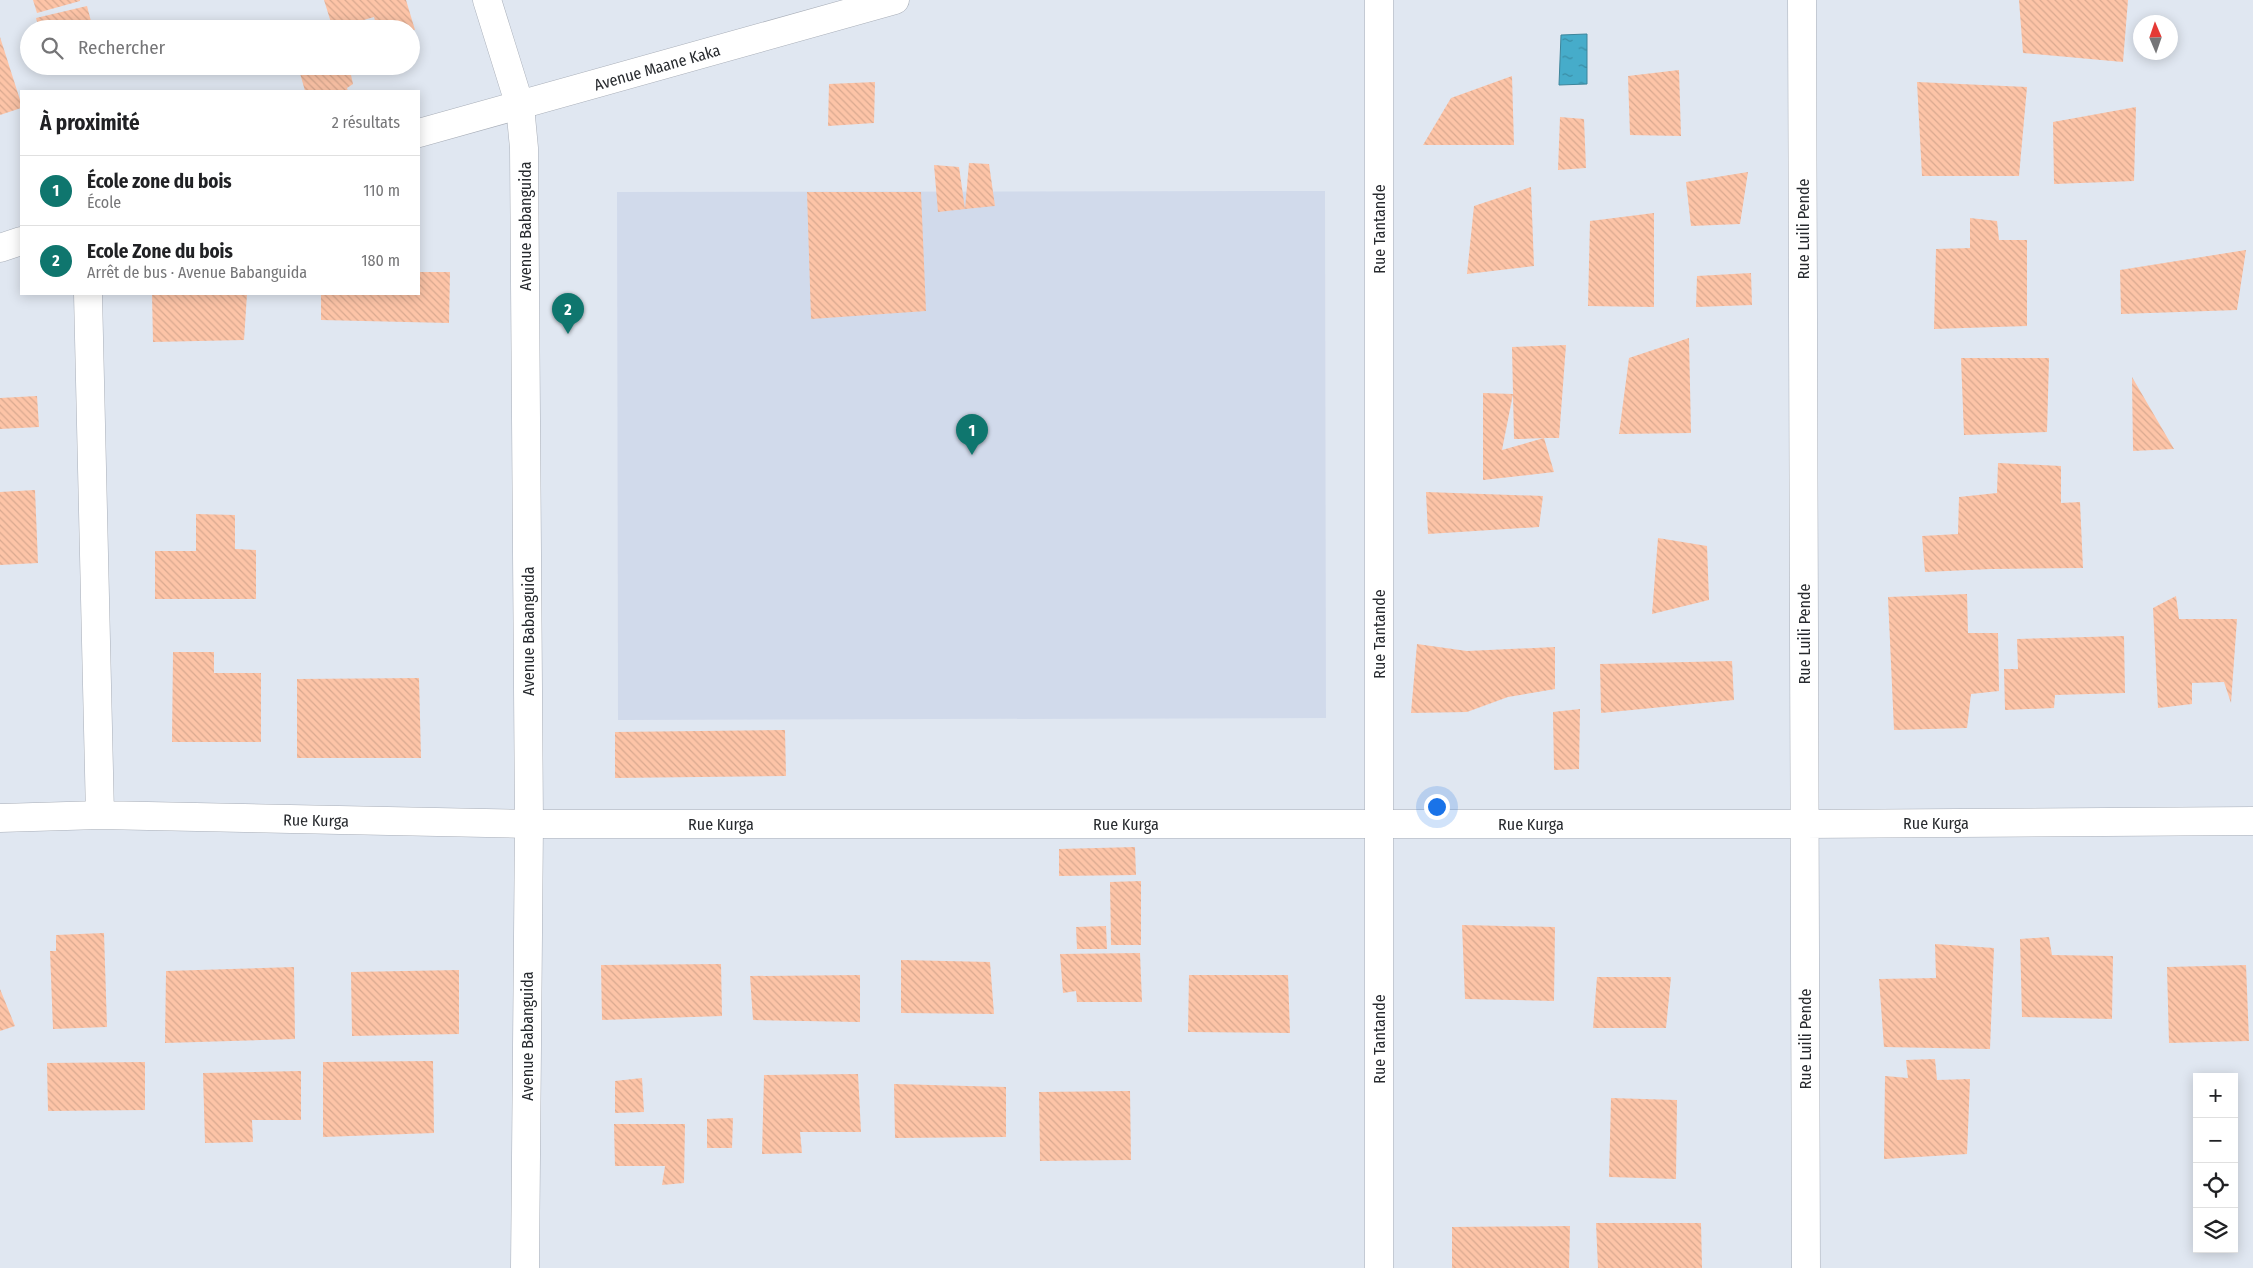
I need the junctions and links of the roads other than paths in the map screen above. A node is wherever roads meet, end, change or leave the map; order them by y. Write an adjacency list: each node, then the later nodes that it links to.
1 (487, 0): 5 (street, Avenue Babanguida)
2 (895, 0): 5 (street, Avenue Maane Kaka)
3 (1379, 0): 13 (street, Rue Tantande)
4 (1802, 0): 15 (street, Rue Luili Pende)
5 (520, 106): 6 (street, Avenue Maane Kaka); 14 (street, Avenue Babanguida)
6 (420, 133)
7 (20, 241): 8 (street)
8 (0, 248)
9 (88, 295): 10 (street)
10 (100, 815): 11 (street, Rue Kurga); 14 (street, Rue Kurga)
11 (0, 818)
12 (2253, 821): 15 (street, Rue Kurga)
13 (1380, 823): 14 (street, Rue Kurga); 15 (street, Rue Kurga); 17 (street, Rue Tantande)
14 (528, 824): 16 (street, Avenue Babanguida)
15 (1805, 824): 18 (street, Rue Luili Pende)
16 (525, 1268)
17 (1379, 1268)
18 (1806, 1268)

